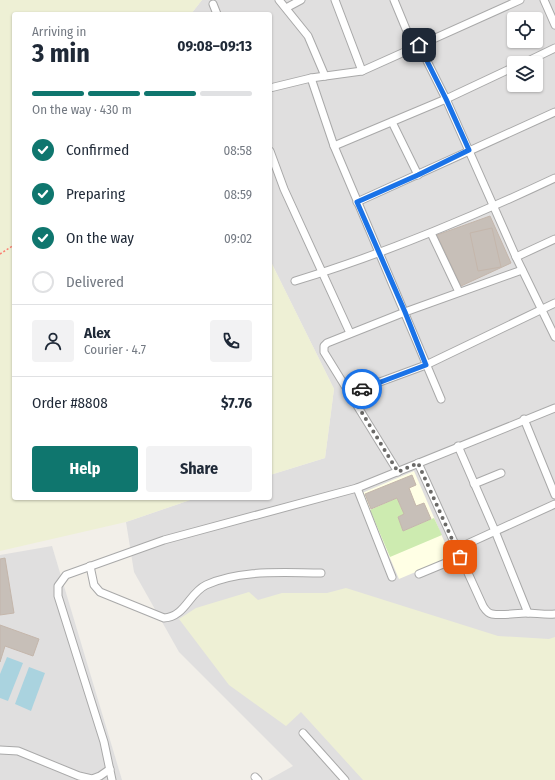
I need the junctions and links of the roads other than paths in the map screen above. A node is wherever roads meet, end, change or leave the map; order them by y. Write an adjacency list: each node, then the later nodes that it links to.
1 (279, 0): 8 (street)
2 (301, 0): 8 (street)
3 (335, 0): 15 (street)
4 (394, 0): 11 (street)
5 (520, 0): 11 (street)
6 (544, 0): 10 (street)
7 (213, 4): 9 (street)
8 (286, 8): 16 (street)
9 (216, 12)
10 (555, 25)
11 (419, 45): 15 (street); 19 (street)
12 (555, 48): 13 (street)
13 (538, 56)
14 (507, 70): 19 (street)
15 (362, 71): 16 (street)
16 (325, 76): 17 (street)
17 (311, 78): 18 (street); 22 (street)
18 (272, 88)
19 (446, 99): 21 (street); 23 (street)
20 (555, 112): 23 (street)
21 (392, 122): 22 (street); 25 (street)
22 (334, 146): 27 (street)
23 (469, 150): 25 (street); 28 (street)
24 (272, 156): 34 (street)
25 (418, 175): 27 (street)
26 (555, 178): 28 (street)
27 (357, 202): 31 (street)
28 (494, 207): 29 (street); 32 (street)
29 (431, 233): 31 (street); 36 (street)
30 (555, 239): 32 (street)
31 (378, 252): 34 (street); 39 (street)
32 (516, 257): 33 (street)
33 (522, 270): 36 (street); 38 (street)
34 (322, 272): 35 (street); 40 (street)
35 (294, 281)
36 (459, 292): 39 (street)
37 (555, 303): 38 (street)
38 (541, 309): 41 (street); 42 (street)
39 (405, 312): 40 (street); 42 (street)
40 (350, 334): 43 (street)
41 (555, 337)
42 (426, 365): 43 (street); 44 (street)
43 (350, 393): 49 (street)
44 (441, 399)
45 (555, 408): 46 (street)
46 (524, 420): 47 (street); 53 (street)
47 (458, 446): 48 (street); 51 (street)
48 (418, 463): 49 (street); 56 (street)
49 (398, 472): 52 (street)
50 (501, 472): 51 (street)
51 (474, 484): 55 (street)
52 (357, 488): 58 (street); 61 (street)
53 (555, 495)
54 (555, 504): 55 (street)
55 (496, 531): 56 (street); 62 (street)
56 (456, 549): 57 (street)
57 (460, 557): 60 (street); 62 (street)
58 (90, 566): 59 (street); 66 (street)
59 (321, 573)
60 (419, 574)
61 (392, 577)
62 (528, 613): 63 (street)
63 (555, 614)
64 (303, 733): 68 (street)
65 (0, 750): 66 (street)
66 (110, 769): 67 (street)
67 (112, 780)
68 (345, 780)

